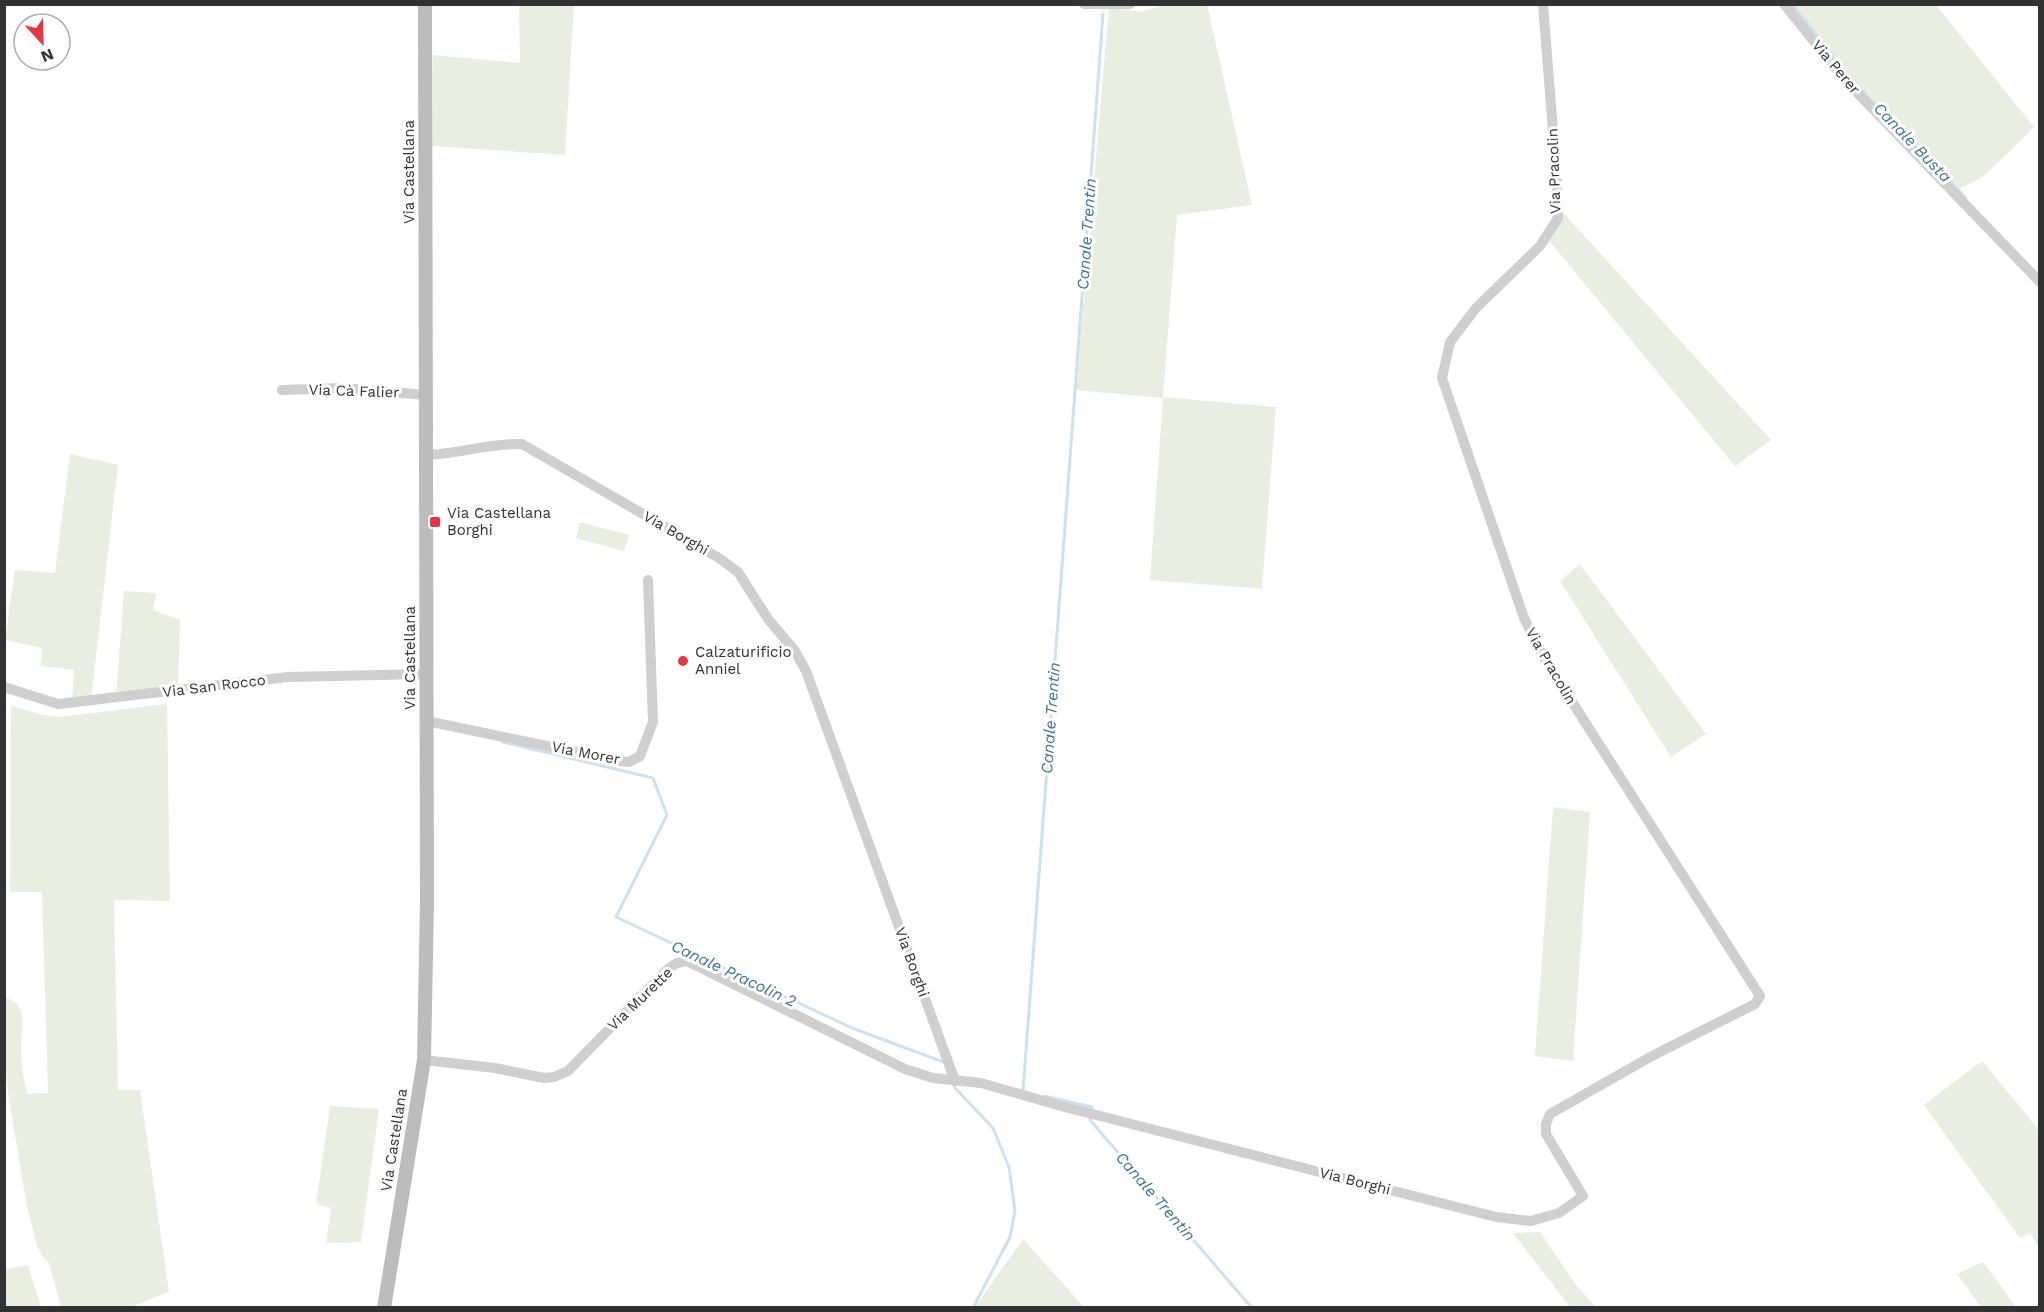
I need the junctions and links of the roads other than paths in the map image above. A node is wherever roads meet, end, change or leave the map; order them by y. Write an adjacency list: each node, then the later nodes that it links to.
1 (426, 4): 8 (main road, Via Castellana)
2 (1084, 4): 3 (street)
3 (1130, 4)
4 (1543, 4): 16 (street, Via Pracolin)
5 (1785, 4): 6 (street, Via Perer)
6 (2040, 282)
7 (282, 390): 8 (street, Via Cà Falier)
8 (426, 395): 9 (main road, Via Castellana)
9 (426, 455): 11 (main road, Via Castellana); 15 (street, Via Borghi)
10 (648, 580): 13 (street, Via Morer)
11 (426, 674): 12 (street, Via San Rocco); 13 (main road, Via Castellana)
12 (4, 687)
13 (427, 721): 14 (main road, Via Castellana)
14 (424, 1060): 15 (street, Via Murette); 17 (main road, Via Castellana)
15 (955, 1081): 16 (street, Via Borghi)
16 (1583, 1196)
17 (384, 1308)

